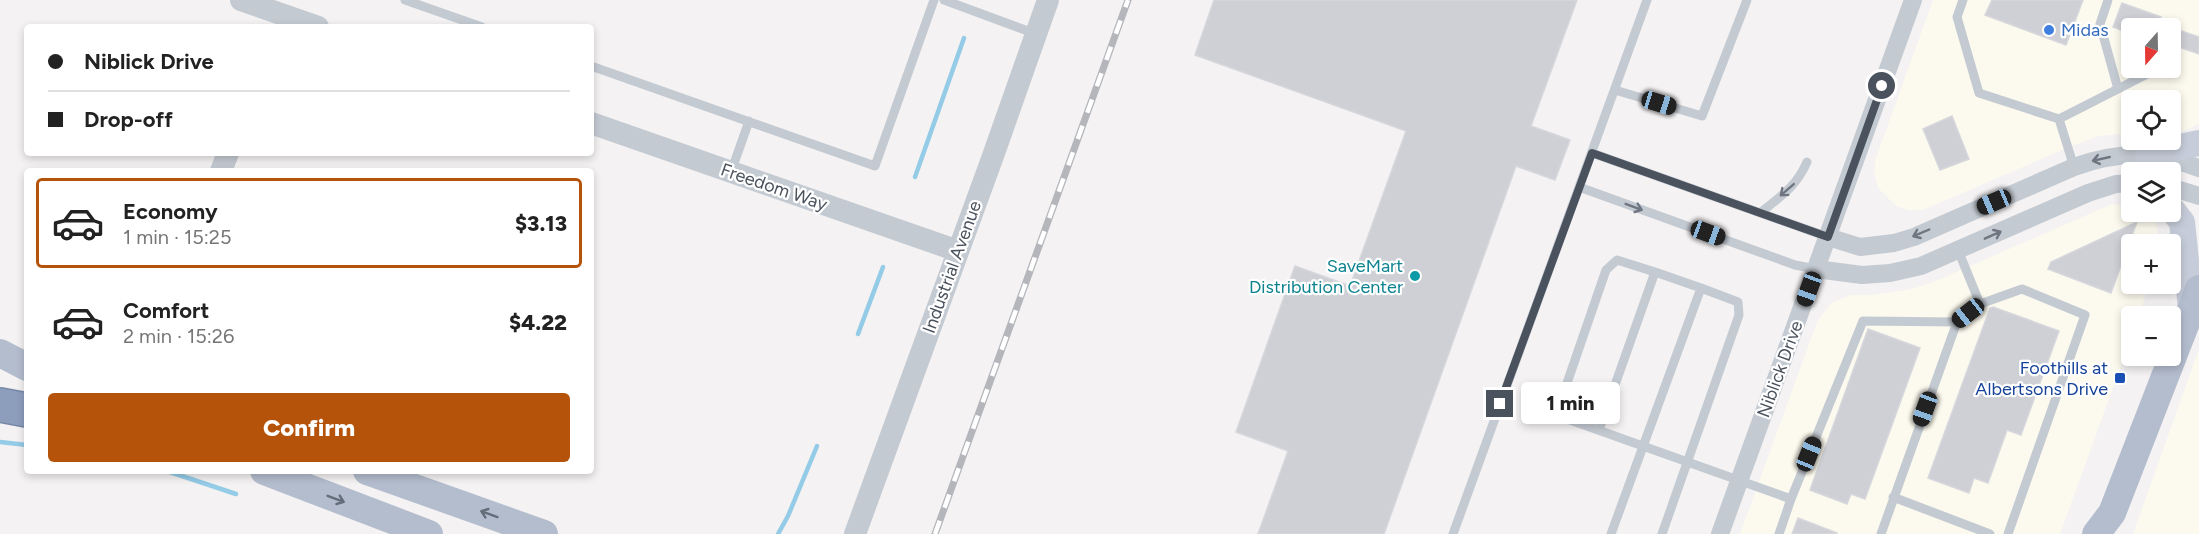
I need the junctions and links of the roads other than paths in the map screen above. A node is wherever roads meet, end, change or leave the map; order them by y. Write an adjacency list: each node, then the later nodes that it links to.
1 (241, 0): 11 (street)
2 (405, 0): 13 (lane)
3 (934, 0): 20 (lane)
4 (944, 0): 14 (lane)
5 (1048, 0): 14 (street, Industrial Avenue)
6 (1647, 0): 18 (lane)
7 (1748, 0): 18 (lane)
8 (1913, 0): 35 (street, Niblick Drive)
9 (1963, 0): 19 (lane)
10 (2108, 0): 17 (lane)
11 (279, 21): 12 (street)
12 (298, 24)
13 (473, 24)
14 (1036, 34): 37 (street, Industrial Avenue)
15 (594, 67): 20 (lane)
16 (2139, 78): 17 (lane)
17 (2118, 89): 19 (lane)
18 (1615, 90): 23 (lane)
19 (2060, 119): 26 (lane)
20 (749, 122): 28 (lane)
21 (594, 124): 28 (street, Freedom Way)
22 (2199, 143): 24 (main road)
23 (1592, 153): 30 (lane); 33 (lane)
24 (2148, 154): 26 (street, one-way to 26); 27 (street)
25 (1807, 162): 33 (lane, one-way to 33)
26 (2074, 167): 35 (street, one-way to 35)
27 (2199, 168)
28 (731, 172): 37 (street, Freedom Way)
29 (2121, 184): 36 (street, one-way to 29)
30 (1579, 187): 38 (lane, one-way to 38); 62 (lane)
31 (2181, 190): 32 (street)
32 (2199, 196)
33 (1760, 213): 35 (lane)
34 (2181, 221): 41 (main road)
35 (1828, 237): 38 (street, Niblick Drive)
36 (1958, 250): 38 (street); 42 (lane)
37 (958, 251): 61 (street, Industrial Avenue)
38 (1816, 269): 55 (street, Niblick Drive)
39 (1655, 272): 40 (lane); 50 (lane); 50 (lane)
40 (1701, 288): 51 (lane); 52 (lane)
41 (2195, 299): 58 (main road)
42 (1980, 304): 43 (lane); 69 (lane)
43 (1957, 322): 56 (lane); 57 (lane)
44 (0, 347): 46 (main road)
45 (0, 353): 47 (main road)
46 (24, 354)
47 (24, 365)
48 (0, 405): 49 (highway)
49 (24, 409)
50 (1599, 430): 51 (lane)
51 (1644, 447): 52 (lane); 63 (lane)
52 (1687, 461): 55 (lane); 64 (lane)
53 (272, 474): 59 (main road, one-way to 59)
54 (375, 474): 60 (main road, one-way to 54)
55 (1739, 481): 57 (lane); 65 (street, Niblick Drive)
56 (1893, 497): 67 (lane); 68 (lane)
57 (1791, 499): 66 (lane)
58 (2106, 527)
59 (429, 534)
60 (544, 534)
61 (855, 534)
62 (1453, 534)
63 (1611, 534)
64 (1662, 534)
65 (1720, 534)
66 (1779, 534)
67 (1881, 534)
68 (1990, 534)
69 (2008, 534)

